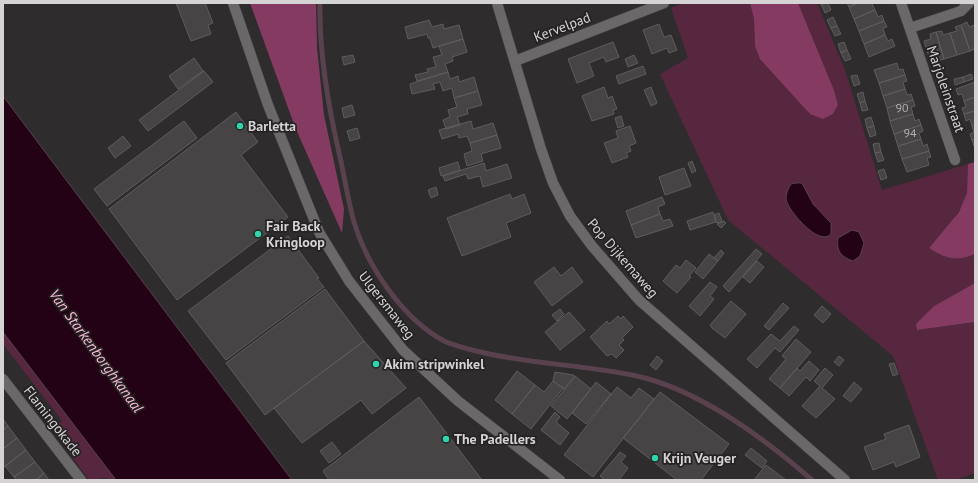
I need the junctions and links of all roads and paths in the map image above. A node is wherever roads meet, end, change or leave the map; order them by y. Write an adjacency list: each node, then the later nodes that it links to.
1 (233, 3): 11 (street, Ulgersmaweg)
2 (497, 3): 7 (street, Pop Dijkemaweg)
3 (664, 3): 7 (street, Kervelpad)
4 (901, 3): 6 (street, Marjoleinstraat)
5 (969, 3): 6 (street)
6 (910, 28): 8 (street, Marjoleinstraat)
7 (515, 61): 12 (street, Pop Dijkemaweg)
8 (955, 160)
9 (3, 379): 10 (street, Flamingokade)
10 (81, 480)
11 (560, 480)
12 (845, 480)

